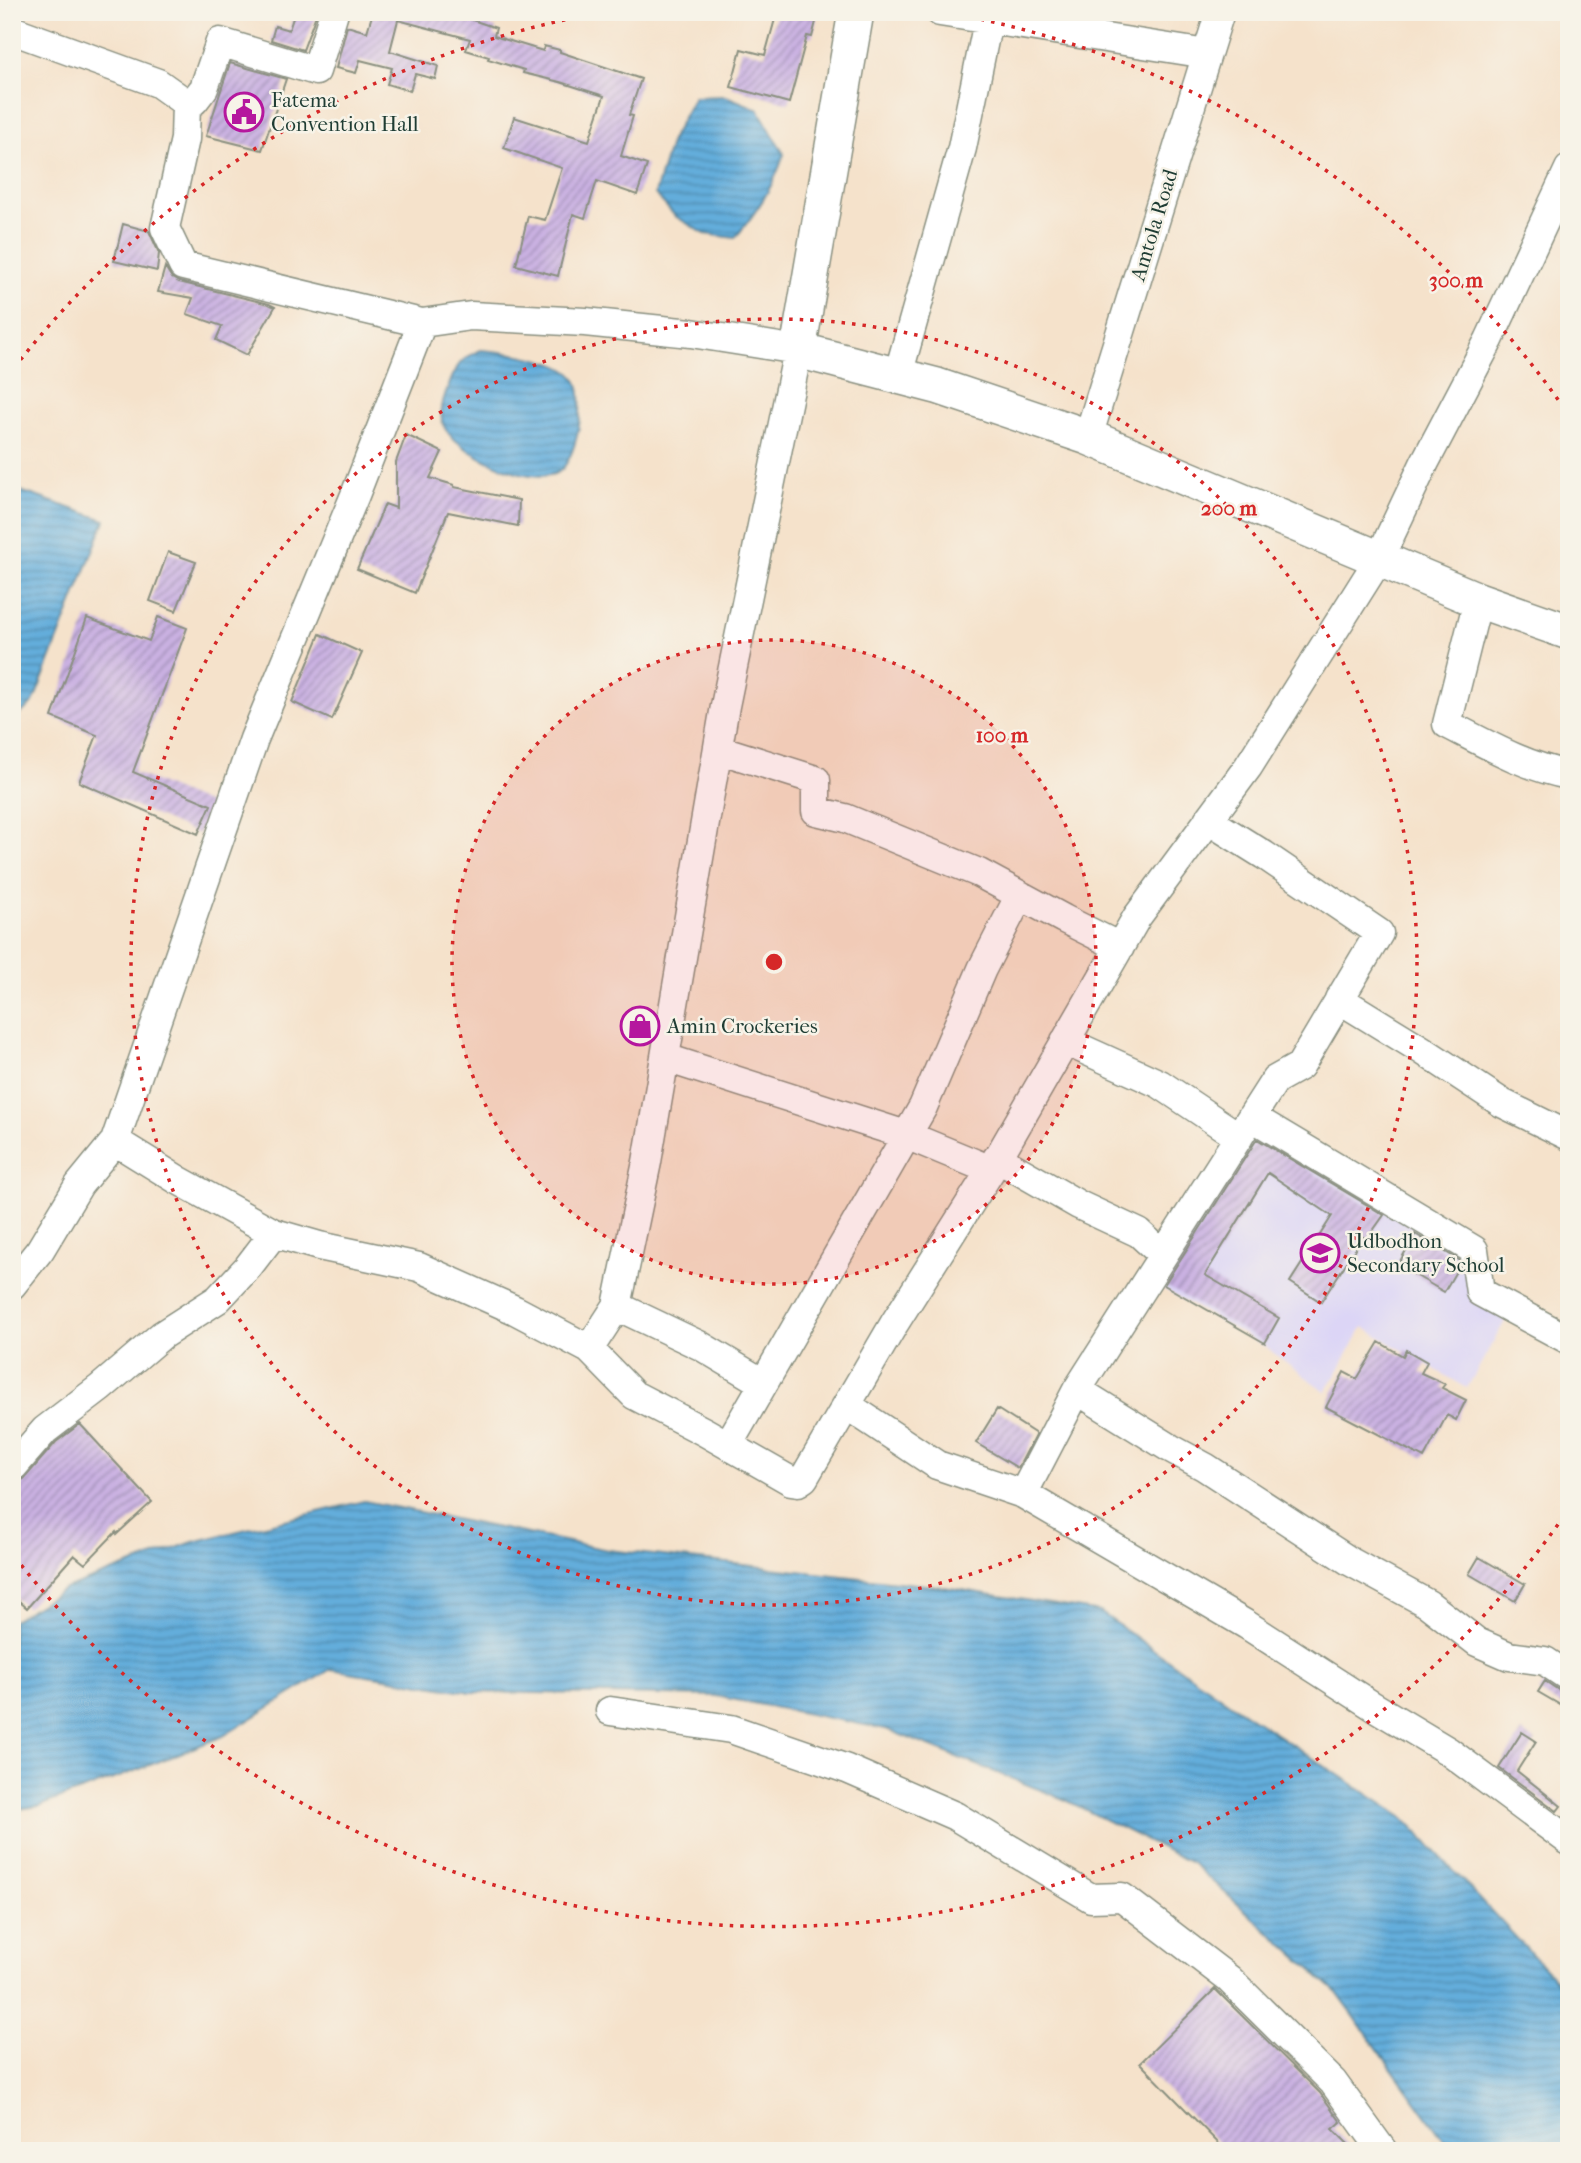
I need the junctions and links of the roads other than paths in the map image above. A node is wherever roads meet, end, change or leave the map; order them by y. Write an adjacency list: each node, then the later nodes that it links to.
1 (334, 12): 8 (street)
2 (856, 12): 11 (main road)
3 (940, 12): 5 (street)
4 (1220, 12): 7 (street, Amtola Road)
5 (988, 21): 7 (street); 12 (street)
6 (12, 30): 8 (street)
7 (1207, 54): 13 (street, Amtola Road)
8 (186, 103): 10 (street)
9 (1569, 169): 14 (street)
10 (422, 323): 11 (street); 28 (street)
11 (798, 350): 12 (main road); 17 (street)
12 (898, 375): 13 (main road)
13 (1088, 437): 14 (main road)
14 (1379, 559): 15 (main road); 19 (street)
15 (1478, 600): 16 (main road); 18 (street)
16 (1569, 632)
17 (718, 749): 20 (street); 24 (street)
18 (1569, 775)
19 (1208, 820): 21 (street); 22 (street)
20 (1020, 895): 21 (street); 26 (street)
21 (1120, 947): 23 (street)
22 (1339, 999): 25 (street); 27 (street)
23 (1065, 1041): 25 (street); 29 (street)
24 (666, 1058): 26 (street); 33 (street)
25 (1245, 1127): 31 (street); 34 (street)
26 (906, 1135): 29 (street); 36 (street)
27 (1569, 1136)
28 (115, 1140): 30 (street); 32 (street)
29 (994, 1164): 31 (street); 38 (street)
30 (274, 1233): 35 (street); 40 (street)
31 (1163, 1255): 37 (street)
32 (12, 1285)
33 (617, 1306): 35 (street); 36 (street)
34 (1569, 1340)
35 (589, 1349): 39 (street)
36 (763, 1383): 39 (street)
37 (1077, 1390): 41 (street); 42 (street)
38 (848, 1406): 39 (street); 41 (street)
39 (728, 1445)
40 (12, 1468)
41 (1023, 1494): 44 (street)
42 (1569, 1677)
43 (610, 1711): 45 (street)
44 (1569, 1841)
45 (1383, 2151)

